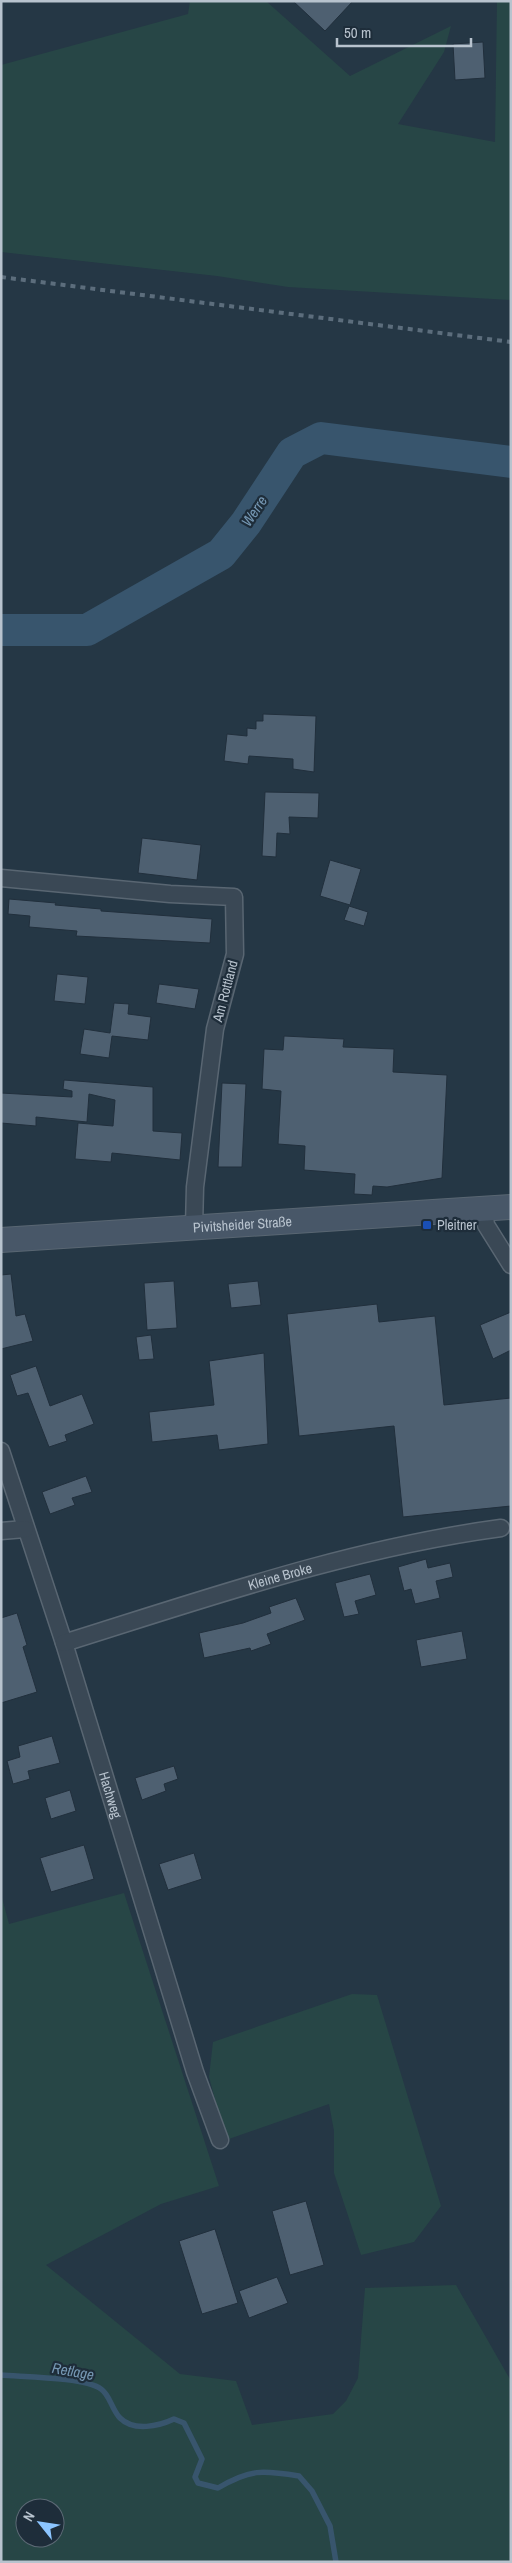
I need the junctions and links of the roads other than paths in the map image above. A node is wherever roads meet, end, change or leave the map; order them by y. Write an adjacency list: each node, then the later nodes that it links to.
1 (1, 878): 4 (street, Am Rottland)
2 (511, 1207): 3 (main road, Pivitsheider Straße)
3 (484, 1209): 4 (main road, Pivitsheider Straße); 6 (street)
4 (194, 1227): 5 (main road, Pivitsheider Straße)
5 (1, 1240)
6 (511, 1265)
7 (1, 1451): 9 (street, Hachweg)
8 (501, 1528): 11 (street, Kleine Broke)
9 (25, 1529): 10 (street); 11 (street, Hachweg)
10 (1, 1531)
11 (64, 1643): 12 (street, Hachweg)
12 (220, 2140)

